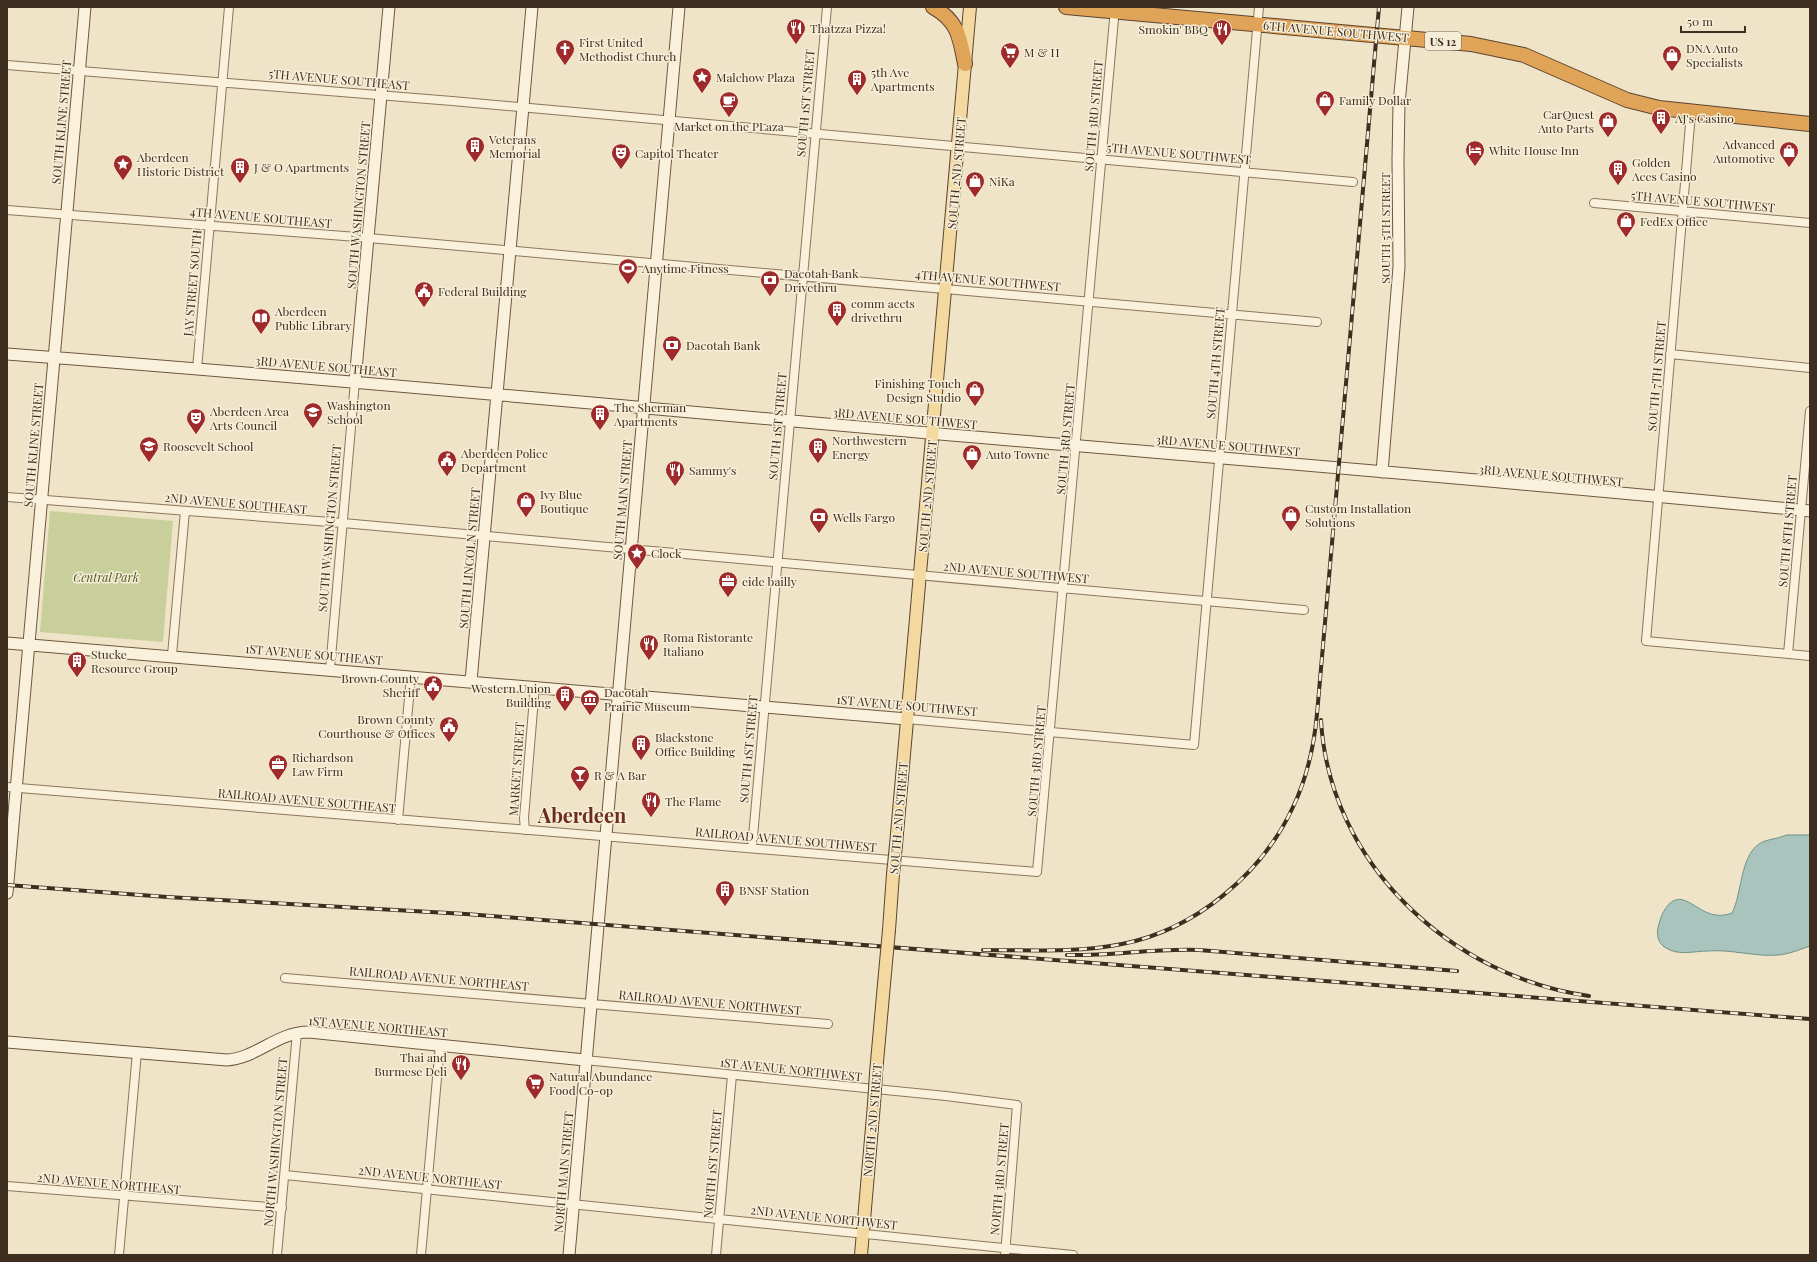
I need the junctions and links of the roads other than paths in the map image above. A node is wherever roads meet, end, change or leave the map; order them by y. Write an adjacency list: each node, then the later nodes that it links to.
1 (85, 7): 17 (street, SOUTH KLINE STREET)
2 (229, 7): 18 (street, JAY STREET SOUTH)
3 (389, 7): 19 (street, SOUTH WASHINGTON STREET)
4 (532, 7): 20 (street, SOUTH LINCOLN STREET)
5 (679, 7): 22 (street, SOUTH MAIN STREET)
6 (826, 7): 24 (street, SOUTH 1ST STREET)
7 (933, 7): 15 (highway)
8 (970, 7): 15 (main road, SOUTH 2ND STREET)
9 (1066, 7): 12 (highway, 6TH AVENUE SOUTHWEST / US 12)
10 (1260, 7): 13 (street, SOUTH 4TH STREET)
11 (1408, 7): 14 (street, SOUTH 5TH STREET)
12 (1115, 9): 13 (highway, 6TH AVENUE SOUTHWEST / US 12); 26 (street, SOUTH 3RD STREET)
13 (1258, 23): 14 (highway, 6TH AVENUE SOUTHWEST / US 12); 27 (street, SOUTH 4TH STREET)
14 (1405, 37): 21 (highway, 6TH AVENUE SOUTHWEST / US 12); 56 (street, SOUTH 5TH STREET)
15 (965, 64): 25 (main road, SOUTH 2ND STREET)
16 (7, 65): 17 (street, 5TH AVENUE SOUTHEAST)
17 (79, 70): 18 (street, 5TH AVENUE SOUTHEAST); 32 (street, SOUTH KLINE STREET)
18 (221, 82): 19 (street, 5TH AVENUE SOUTHEAST); 34 (street, JAY STREET SOUTH)
19 (382, 95): 20 (street, 5TH AVENUE SOUTHEAST); 35 (street, SOUTH WASHINGTON STREET)
20 (523, 107): 22 (street, 5TH AVENUE SOUTHEAST); 36 (street, SOUTH LINCOLN STREET)
21 (1691, 113): 23 (highway, 6TH AVENUE SOUTHWEST / US 12); 31 (street, SOUTH 7TH STREET)
22 (669, 120): 24 (street, 5TH AVENUE SOUTHWEST); 37 (street, SOUTH MAIN STREET)
23 (1810, 124)
24 (814, 134): 25 (street, 5TH AVENUE SOUTHWEST); 38 (street, SOUTH 1ST STREET)
25 (958, 146): 26 (street, 5TH AVENUE SOUTHWEST); 39 (main road, SOUTH 2ND STREET)
26 (1102, 158): 27 (street, 5TH AVENUE SOUTHWEST); 40 (street, SOUTH 3RD STREET)
27 (1245, 171): 28 (street, 5TH AVENUE SOUTHWEST); 41 (street, SOUTH 4TH STREET)
28 (1353, 182)
29 (1594, 203): 31 (street, 5TH AVENUE SOUTHWEST)
30 (7, 210): 32 (street, 4TH AVENUE SOUTHEAST)
31 (1683, 211): 33 (street, 5TH AVENUE SOUTHWEST); 44 (street, SOUTH 7TH STREET)
32 (66, 214): 34 (street, 4TH AVENUE SOUTHEAST); 45 (street, SOUTH KLINE STREET)
33 (1810, 223)
34 (210, 225): 35 (street, 4TH AVENUE SOUTHEAST); 47 (street, JAY STREET SOUTH)
35 (368, 238): 36 (street, 4TH AVENUE SOUTHEAST); 48 (street, SOUTH WASHINGTON STREET)
36 (510, 251): 37 (street, 4TH AVENUE SOUTHEAST); 49 (street, SOUTH LINCOLN STREET)
37 (656, 263): 38 (street, 4TH AVENUE SOUTHWEST); 50 (street, SOUTH MAIN STREET)
38 (802, 276): 39 (street, 4TH AVENUE SOUTHWEST); 52 (street, SOUTH 1ST STREET)
39 (945, 288): 40 (street, 4TH AVENUE SOUTHWEST); 53 (main road, SOUTH 2ND STREET)
40 (1088, 301): 41 (street, 4TH AVENUE SOUTHWEST); 54 (street, SOUTH 3RD STREET)
41 (1232, 314): 42 (street, 4TH AVENUE SOUTHWEST); 55 (street, SOUTH 4TH STREET)
42 (1317, 322)
43 (7, 354): 45 (street, 3RD AVENUE SOUTHEAST)
44 (1670, 354): 46 (street); 58 (street, SOUTH 7TH STREET)
45 (54, 357): 47 (street, 3RD AVENUE SOUTHEAST); 59 (street, SOUTH KLINE STREET)
46 (1810, 368)
47 (197, 369): 48 (street, 3RD AVENUE SOUTHEAST)
48 (355, 381): 49 (street, 3RD AVENUE SOUTHEAST); 62 (street, SOUTH WASHINGTON STREET)
49 (497, 394): 50 (street, 3RD AVENUE SOUTHEAST); 63 (street, SOUTH LINCOLN STREET)
50 (643, 407): 52 (street, 3RD AVENUE SOUTHWEST); 64 (street, SOUTH MAIN STREET)
51 (1810, 411): 61 (street, SOUTH 8TH STREET)
52 (789, 420): 53 (street, 3RD AVENUE SOUTHWEST); 65 (street, SOUTH 1ST STREET)
53 (932, 433): 54 (street, 3RD AVENUE SOUTHWEST); 66 (main road, SOUTH 2ND STREET)
54 (1076, 445): 55 (street, 3RD AVENUE SOUTHWEST); 67 (street, SOUTH 3RD STREET)
55 (1219, 457): 56 (street, 3RD AVENUE SOUTHWEST); 68 (street, SOUTH 4TH STREET)
56 (1382, 472): 58 (street, 3RD AVENUE SOUTHWEST)
57 (7, 497): 59 (street, 2ND AVENUE SOUTHEAST)
58 (1658, 497): 61 (street, 3RD AVENUE SOUTHWEST); 72 (street, SOUTH 7TH STREET)
59 (41, 500): 60 (street, 2ND AVENUE SOUTHEAST); 71 (street, SOUTH KLINE STREET)
60 (185, 511): 62 (street, 2ND AVENUE SOUTHEAST); 73 (street)
61 (1805, 511): 72 (street, SOUTH 8TH STREET)
62 (343, 524): 63 (street, 2ND AVENUE SOUTHEAST); 75 (street, SOUTH WASHINGTON STREET)
63 (484, 537): 64 (street, 2ND AVENUE SOUTHEAST); 77 (street, SOUTH LINCOLN STREET)
64 (630, 550): 65 (street, 2ND AVENUE SOUTHWEST); 79 (street, SOUTH MAIN STREET)
65 (777, 562): 66 (street, 2ND AVENUE SOUTHWEST); 80 (street, SOUTH 1ST STREET)
66 (920, 576): 67 (street, 2ND AVENUE SOUTHWEST); 81 (main road, SOUTH 2ND STREET)
67 (1063, 588): 68 (street, 2ND AVENUE SOUTHWEST); 82 (street, SOUTH 3RD STREET)
68 (1206, 602): 69 (street, 2ND AVENUE SOUTHWEST); 83 (street, SOUTH 4TH STREET)
69 (1304, 610)
70 (7, 643): 71 (street, 1ST AVENUE SOUTHEAST)
71 (29, 644): 73 (street, 1ST AVENUE SOUTHEAST); 84 (street, SOUTH KLINE STREET)
72 (1788, 654): 74 (street)
73 (172, 655): 75 (street, 1ST AVENUE SOUTHEAST)
74 (1810, 656)
75 (330, 669): 76 (street, 1ST AVENUE SOUTHEAST)
76 (410, 676): 77 (street, 1ST AVENUE SOUTHEAST); 85 (street)
77 (471, 681): 78 (street, 1ST AVENUE SOUTHEAST)
78 (535, 686): 79 (street, 1ST AVENUE SOUTHEAST); 86 (street, MARKET STREET)
79 (618, 693): 80 (street, 1ST AVENUE SOUTHWEST); 87 (street, SOUTH MAIN STREET)
80 (764, 706): 81 (street, 1ST AVENUE SOUTHWEST); 88 (street, SOUTH 1ST STREET)
81 (907, 719): 82 (street, 1ST AVENUE SOUTHWEST); 93 (main road, SOUTH 2ND STREET, bridge)
82 (1050, 731): 83 (street, 1ST AVENUE SOUTHWEST); 89 (street, SOUTH 3RD STREET)
83 (1194, 745)
84 (12, 787): 85 (street, RAILROAD AVENUE SOUTHEAST); 90 (street, SOUTH KLINE STREET)
85 (398, 820): 86 (street, RAILROAD AVENUE SOUTHEAST)
86 (525, 830): 87 (street, RAILROAD AVENUE SOUTHEAST)
87 (605, 836): 88 (street, RAILROAD AVENUE SOUTHWEST); 91 (street, SOUTH MAIN STREET)
88 (752, 848): 89 (street, RAILROAD AVENUE SOUTHWEST)
89 (1037, 872)
90 (7, 889)
91 (598, 924): 94 (street, NORTH MAIN STREET)
92 (285, 978): 94 (street, RAILROAD AVENUE NORTHEAST)
93 (884, 984): 110 (main road, NORTH 2ND STREET, bridge)
94 (590, 1003): 95 (street, RAILROAD AVENUE NORTHWEST); 100 (street, NORTH MAIN STREET)
95 (828, 1024)
96 (297, 1032): 98 (street, 1ST AVENUE NORTHEAST); 99 (street, 1ST AVENUE NORTHEAST); 103 (street, NORTH WASHINGTON STREET)
97 (7, 1042): 99 (street, 1ST AVENUE NORTHEAST)
98 (440, 1045): 100 (street, 1ST AVENUE NORTHEAST); 105 (street)
99 (137, 1052): 106 (street)
100 (585, 1060): 101 (street, 1ST AVENUE NORTHWEST); 107 (street, NORTH MAIN STREET)
101 (732, 1075): 102 (street, 1ST AVENUE NORTHWEST); 109 (street, NORTH 1ST STREET)
102 (1017, 1105): 111 (street, NORTH 3RD STREET)
103 (285, 1175): 105 (street, 2ND AVENUE NORTHEAST); 108 (street, NORTH WASHINGTON STREET)
104 (7, 1186): 106 (street, 2ND AVENUE NORTHEAST)
105 (427, 1189): 107 (street, 2ND AVENUE NORTHEAST); 114 (street)
106 (125, 1196): 108 (street, 2ND AVENUE NORTHEAST); 112 (street)
107 (573, 1203): 109 (street, 2ND AVENUE NORTHWEST); 115 (street, NORTH MAIN STREET)
108 (282, 1208): 113 (street, NORTH WASHINGTON STREET)
109 (719, 1219): 110 (street, 2ND AVENUE NORTHWEST); 116 (street, NORTH 1ST STREET)
110 (863, 1233): 111 (street, 2ND AVENUE NORTHWEST); 117 (main road, NORTH 2ND STREET)
111 (1005, 1252): 118 (street, 2ND AVENUE NORTHWEST)
112 (119, 1255)
113 (277, 1255)
114 (421, 1255)
115 (569, 1255)
116 (716, 1255)
117 (861, 1255)
118 (1073, 1255)

